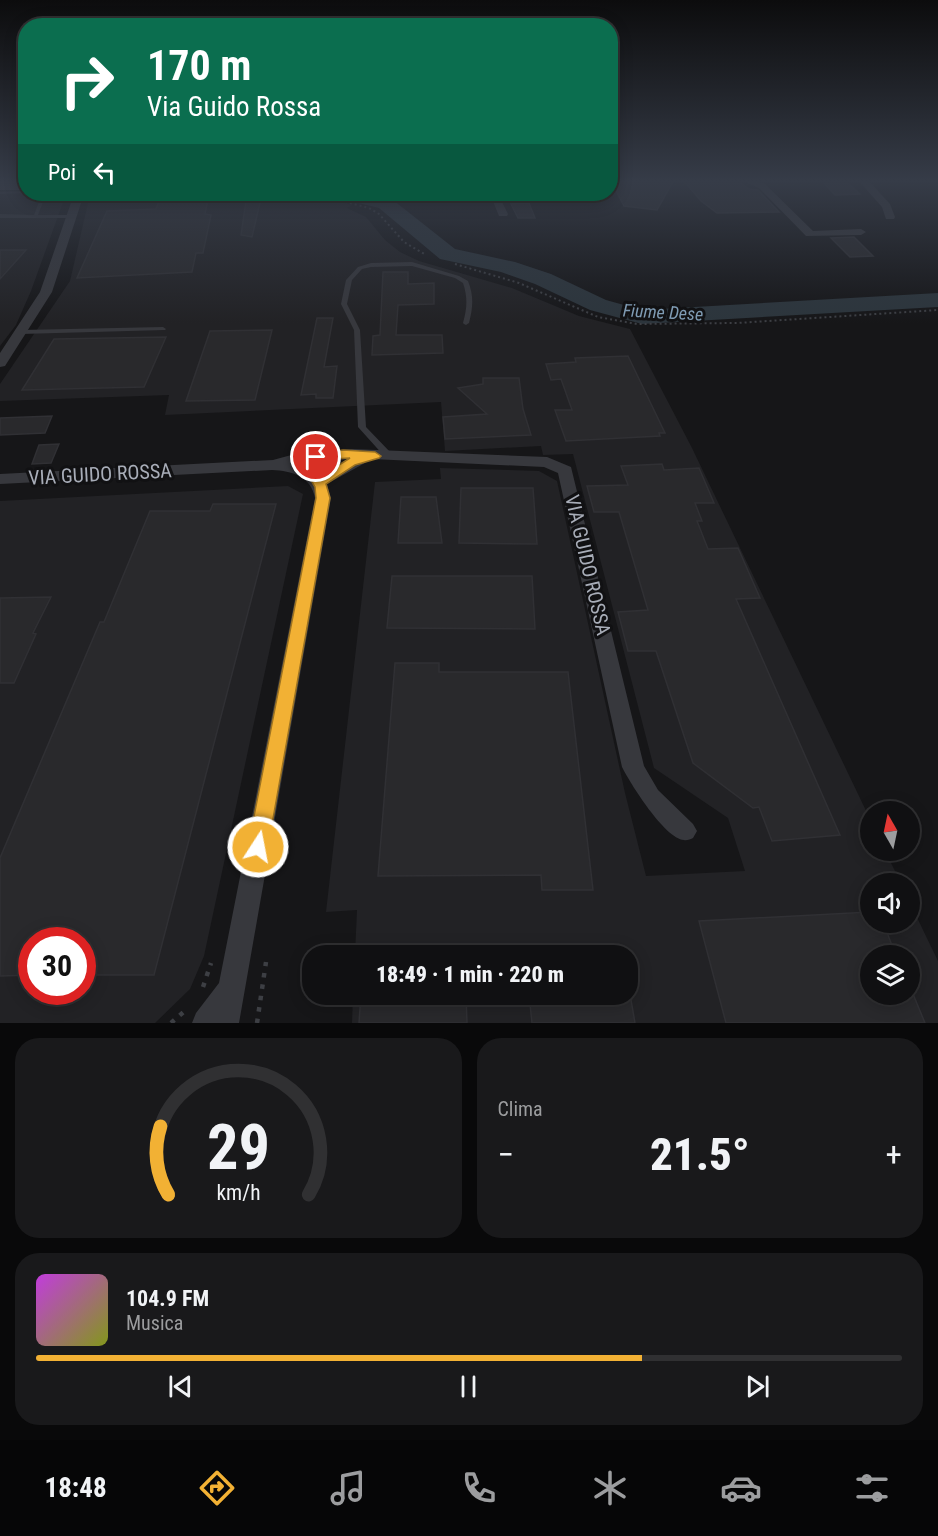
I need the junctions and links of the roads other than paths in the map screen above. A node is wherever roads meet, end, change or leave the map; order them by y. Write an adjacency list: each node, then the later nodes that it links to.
1 (67, 228): 6 (street)
2 (804, 228): 3 (street)
3 (861, 232)
4 (466, 324): 9 (lane)
5 (163, 329): 6 (lane)
6 (21, 332): 7 (street)
7 (0, 363)
8 (352, 454): 9 (street, VIA GUIDO ROSSA); 10 (street, VIA GUIDO ROSSA); 12 (street)
9 (381, 455): 12 (street, VIA GUIDO ROSSA); 13 (street, VIA GUIDO ROSSA)
10 (272, 465): 11 (street, VIA GUIDO ROSSA); 12 (street, VIA GUIDO ROSSA)
11 (0, 479)
12 (315, 479): 14 (street)
13 (685, 831)
14 (231, 989): 15 (street); 16 (street)
15 (198, 1014)
16 (225, 1023)

